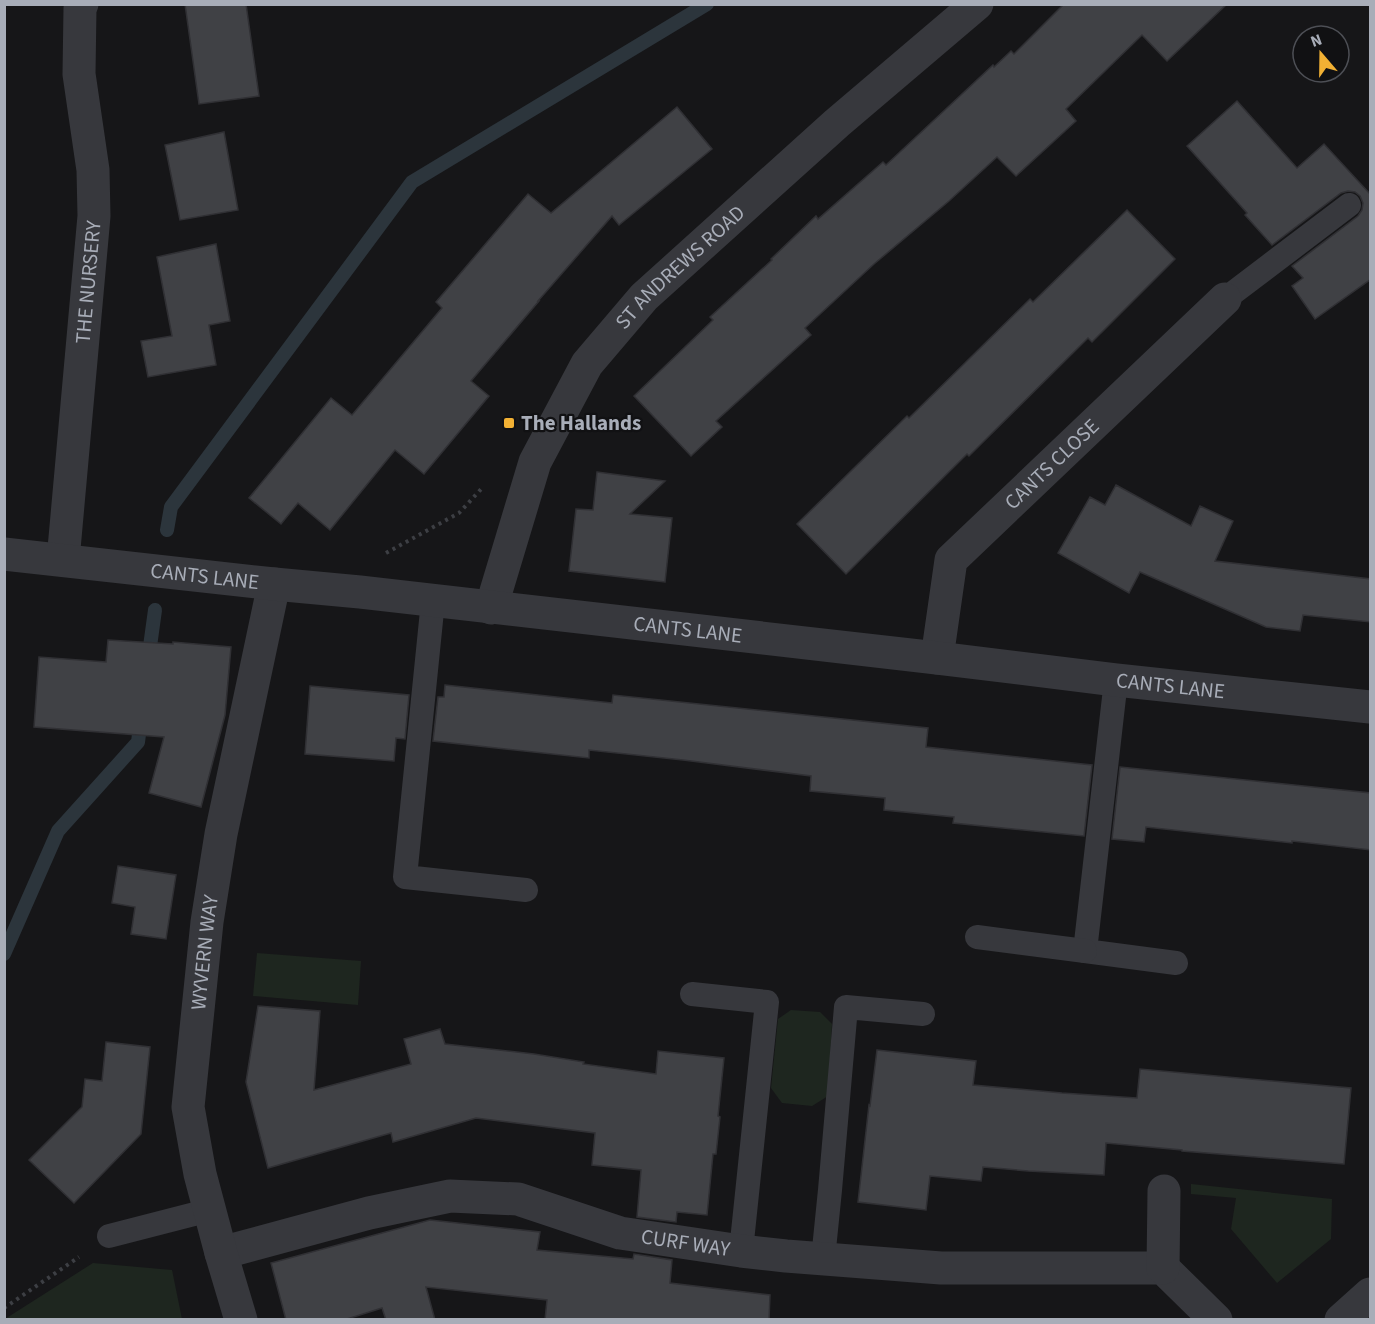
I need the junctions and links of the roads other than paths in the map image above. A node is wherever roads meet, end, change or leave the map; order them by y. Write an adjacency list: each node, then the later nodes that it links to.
1 (81, 4): 6 (street, THE NURSERY)
2 (977, 4): 9 (street, ST ANDREWS ROAD)
3 (1349, 205): 4 (lane)
4 (1225, 299): 10 (street, CANTS CLOSE)
5 (4, 554): 6 (street, CANTS LANE)
6 (63, 560): 7 (street, CANTS LANE)
7 (274, 584): 8 (street, CANTS LANE); 20 (street, WYVERN WAY)
8 (433, 601): 9 (street, CANTS LANE); 13 (lane)
9 (492, 608): 10 (street, CANTS LANE)
10 (937, 658): 11 (street, CANTS LANE)
11 (1116, 680): 12 (street, CANTS LANE); 15 (lane)
12 (1371, 707)
13 (526, 890)
14 (977, 938): 15 (lane)
15 (1085, 951): 16 (lane)
16 (1176, 963)
17 (692, 994): 22 (lane)
18 (922, 1014): 24 (lane)
19 (1164, 1191): 25 (street)
20 (210, 1210): 21 (lane); 23 (street, WYVERN WAY)
21 (109, 1236)
22 (741, 1251): 23 (street, CURF WAY); 24 (street, CURF WAY)
23 (221, 1253): 27 (street, WYVERN WAY)
24 (823, 1259): 25 (street, CURF WAY)
25 (1163, 1268): 28 (street)
26 (1371, 1294): 29 (street)
27 (242, 1320)
28 (1216, 1320)
29 (1341, 1320)

